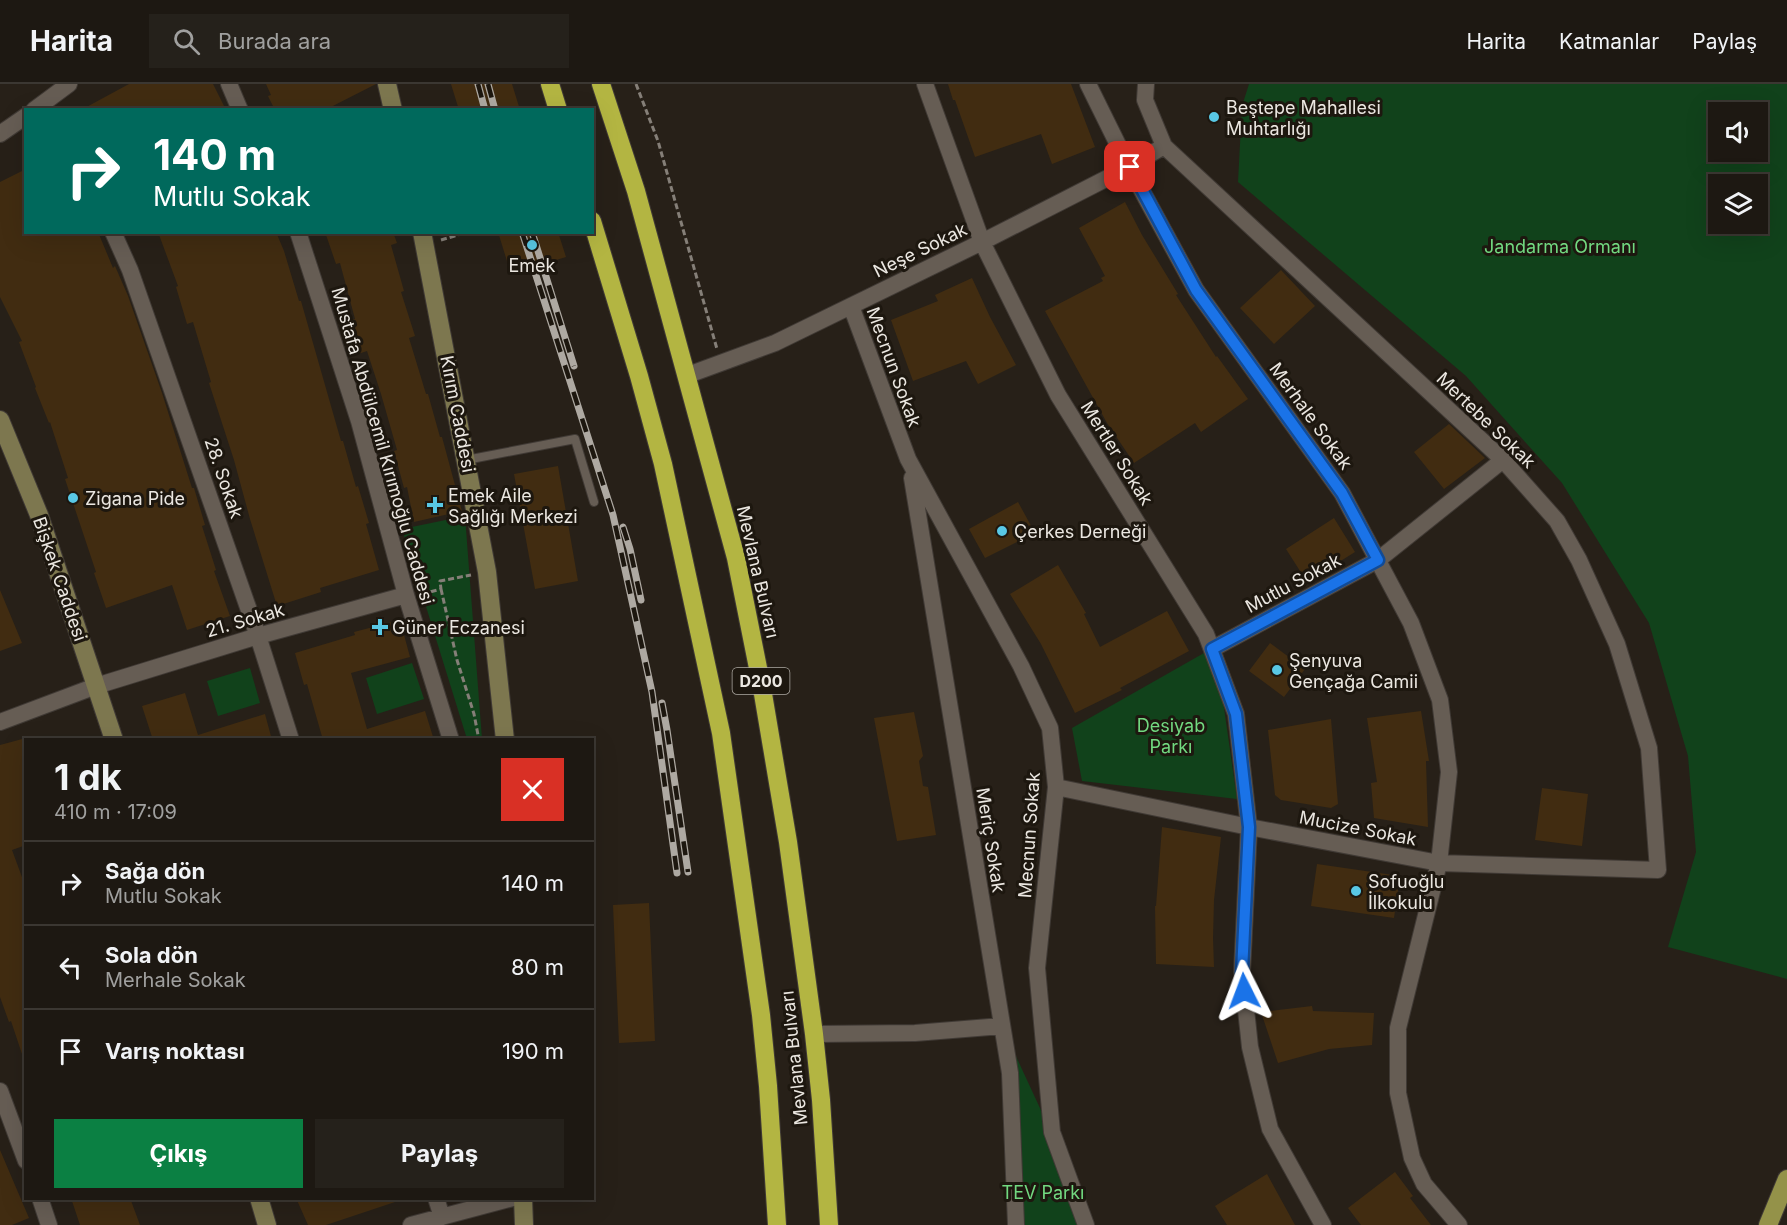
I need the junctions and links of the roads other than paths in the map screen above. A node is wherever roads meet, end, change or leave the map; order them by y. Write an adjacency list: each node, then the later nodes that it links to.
1 (69, 84): 10 (street)
2 (229, 84): 12 (street)
3 (387, 84): 13 (street)
4 (550, 84): 14 (highway)
5 (601, 84): 18 (highway, Mevlana Bulvarı)
6 (609, 84): 18 (highway, D200)
7 (925, 84): 24 (street, Mertler Sokak)
8 (1088, 84): 19 (street, Merhale Sokak)
9 (1146, 84): 17 (street, Mertebe Sokak)
10 (54, 103): 11 (street)
11 (40, 108)
12 (239, 108)
13 (393, 108)
14 (557, 108)
15 (24, 117): 16 (street)
16 (0, 134)
17 (1164, 147): 19 (street, Neşe Sokak); 29 (street, Mertebe Sokak)
18 (624, 149): 26 (highway, Mevlana Bulvarı / D200)
19 (1130, 167): 24 (street, Neşe Sokak); 32 (street, Merhale Sokak)
20 (594, 228): 62 (highway, Mevlana Bulvarı / D200)
21 (114, 234): 34 (street, 28. Sokak)
22 (299, 234): 33 (street, Mustafa Abdülcemil Kırımoğlu Caddesi)
23 (423, 239): 28 (street, Kırım Caddesi)
24 (982, 242): 25 (street, Neşe Sokak); 35 (street, Mertler Sokak)
25 (851, 306): 26 (street, Neşe Sokak); 30 (street, Mecnun Sokak)
26 (688, 375): 47 (highway, Mevlana Bulvarı / D200)
27 (0, 420): 36 (street, Bişkek Caddesi)
28 (466, 460): 31 (lane); 41 (street, Kırım Caddesi)
29 (1503, 460): 32 (street, Mutlu Sokak); 45 (street, Mertebe Sokak)
30 (910, 464): 42 (street, Mecnun Sokak); 46 (street, Meriç Sokak)
31 (594, 502)
32 (1378, 560): 35 (street, Mutlu Sokak); 44 (street, Merhale Sokak)
33 (406, 596): 34 (street, 21. Sokak); 40 (street, Mustafa Abdülcemil Kırımoğlu Caddesi)
34 (258, 636): 36 (street, 21. Sokak); 39 (street, 28. Sokak)
35 (1212, 649): 43 (street, Mertler Sokak)
36 (96, 686): 37 (street, 21. Sokak); 38 (street, Bişkek Caddesi)
37 (0, 722)
38 (113, 738)
39 (290, 738)
40 (450, 738)
41 (505, 738)
42 (1056, 787): 43 (street, Mucize Sokak); 65 (street, Mecnun Sokak)
43 (1249, 827): 44 (street, Mucize Sokak); 66 (street, Mertler Sokak)
44 (1439, 863): 45 (street, Mucize Sokak); 67 (street, Merhale Sokak)
45 (1658, 870)
46 (1002, 1026): 47 (street); 64 (street, Meriç Sokak)
47 (814, 1034): 63 (highway, Mevlana Bulvarı / D200)
48 (0, 1091): 49 (street)
49 (8, 1138): 50 (street)
50 (24, 1158)
51 (1787, 1179): 68 (main road)
52 (40, 1200): 58 (street)
53 (260, 1200): 59 (street)
54 (437, 1200): 57 (street)
55 (506, 1200): 57 (street)
56 (523, 1200): 61 (street)
57 (442, 1217): 60 (street)
58 (49, 1225)
59 (267, 1225)
60 (411, 1225)
61 (524, 1225)
62 (777, 1225)
63 (829, 1225)
64 (1016, 1225)
65 (1086, 1225)
66 (1323, 1225)
67 (1460, 1225)
68 (1768, 1225)

